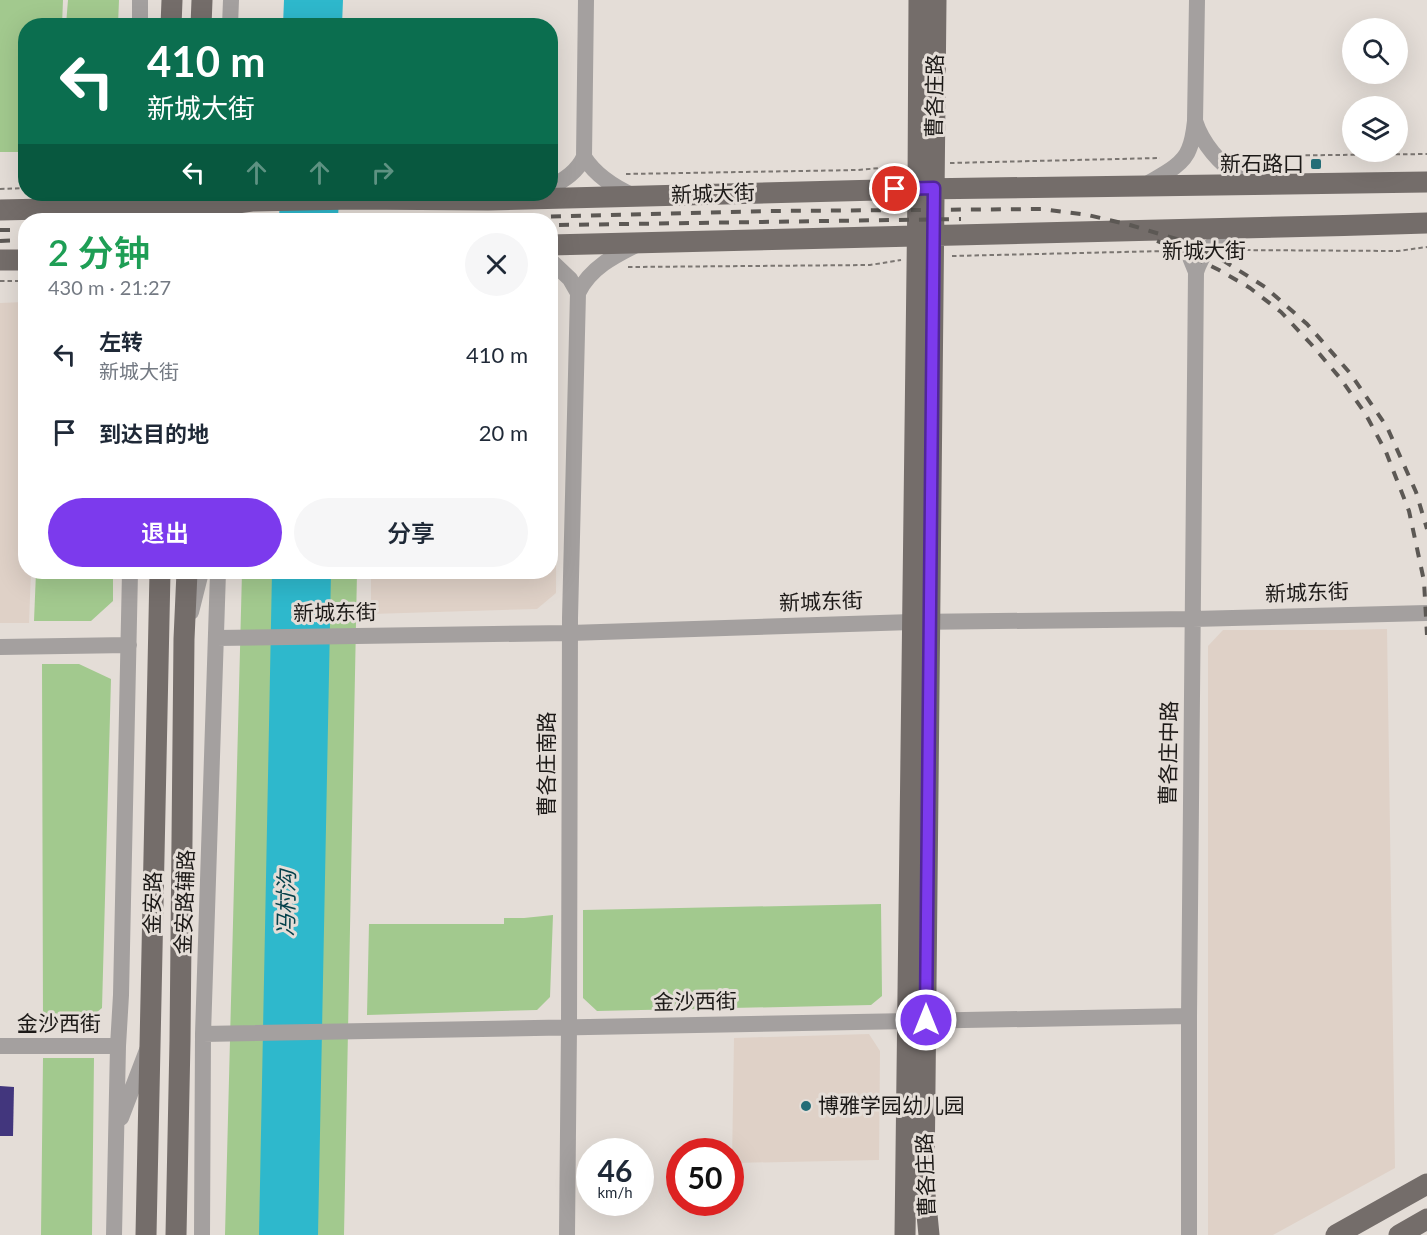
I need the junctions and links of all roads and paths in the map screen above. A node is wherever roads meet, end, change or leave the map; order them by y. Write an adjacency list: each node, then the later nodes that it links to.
1 (140, 0): 9 (street)
2 (172, 0): 10 (main road)
3 (202, 0): 11 (main road)
4 (231, 0): 12 (street)
5 (586, 0): 16 (street)
6 (919, 0): 18 (main road, 曹各庄路)
7 (936, 0): 18 (main road, 曹各庄路)
8 (1197, 0): 13 (street)
9 (140, 18)
10 (171, 18)
11 (201, 18)
12 (230, 18)
13 (1196, 121): 15 (street); 17 (street)
14 (1427, 154): 15 (path)
15 (1217, 156): 22 (street)
16 (584, 157): 19 (street); 21 (street)
17 (1184, 157): 18 (path, 新城大街); 23 (street)
18 (926, 164): 19 (path, 新城大街); 25 (main road, 曹各庄路)
19 (600, 175): 28 (street)
20 (1427, 182): 22 (main road, 新城大街)
21 (558, 183)
22 (1260, 184): 23 (main road, 新城大街)
23 (1145, 185): 25 (main road, 新城大街)
24 (18, 188): 26 (path)
25 (926, 188): 28 (main road, 新城大街); 38 (main road, 曹各庄路)
26 (0, 189)
27 (558, 196): 28 (main road, 新城大街)
28 (635, 196)
29 (252, 201): 32 (main road, 新城大街)
30 (164, 206): 31 (main road, 新城大街); 33 (main road, 新城大街)
31 (195, 206): 32 (main road, 新城大街)
32 (223, 206)
33 (135, 207): 34 (main road, 新城大街)
34 (0, 210)
35 (1427, 223): 36 (main road, 新城大街)
36 (1235, 229): 37 (main road, 新城大街); 43 (street, 曹各庄中路)
37 (1165, 231): 38 (main road, 新城大街); 42 (street, 曹各庄中路)
38 (925, 235): 39 (main road, 新城大街); 44 (main road, 曹各庄路)
39 (641, 243): 40 (main road, 新城大街); 47 (street)
40 (558, 245)
41 (1427, 247): 43 (path, 新城大街)
42 (1187, 250): 44 (path, 新城大街); 49 (street, 曹各庄中路)
43 (1207, 250): 49 (street, 曹各庄中路)
44 (925, 257): 47 (path, 新城大街); 60 (main road, 曹各庄路)
45 (0, 260): 46 (main road)
46 (18, 260)
47 (598, 267): 52 (street)
48 (558, 268): 52 (street)
49 (1196, 272): 59 (street, 曹各庄中路)
50 (0, 281): 51 (path)
51 (18, 281)
52 (578, 293): 61 (street, 曹各庄南路)
53 (130, 579): 64 (street)
54 (159, 579): 70 (main road, 金安路)
55 (187, 579): 63 (main road, 金安路)
56 (199, 579): 63 (street)
57 (218, 579): 62 (street, 金安路辅路)
58 (1427, 613): 59 (street, 新城东街)
59 (1193, 619): 60 (street, 新城东街); 66 (street, 曹各庄中路)
60 (920, 622): 61 (street, 新城东街); 67 (main road, 曹各庄路)
61 (570, 633): 62 (street, 新城东街); 68 (street, 曹各庄南路)
62 (216, 638): 69 (street, 金安路辅路)
63 (184, 639): 78 (main road, 金安路)
64 (129, 645): 65 (street); 71 (street)
65 (0, 646)
66 (1189, 1016): 67 (street, 金沙西街); 83 (street, 曹各庄中路)
67 (917, 1020): 68 (street, 金沙西街); 81 (main road, 曹各庄路); 82 (main road, 曹各庄路)
68 (569, 1027): 69 (street, 金沙西街); 80 (street, 曹各庄南路)
69 (203, 1034): 79 (street, 金安路辅路)
70 (150, 1040): 73 (street); 77 (main road, 金安路)
71 (118, 1046): 72 (street, 金沙西街); 73 (street)
72 (0, 1047)
73 (117, 1129): 76 (street)
74 (1427, 1184): 84 (main road)
75 (1427, 1219): 85 (main road)
76 (114, 1235)
77 (146, 1235)
78 (176, 1235)
79 (202, 1235)
80 (567, 1235)
81 (905, 1235)
82 (929, 1235)
83 (1188, 1235)
84 (1336, 1235)
85 (1400, 1235)

